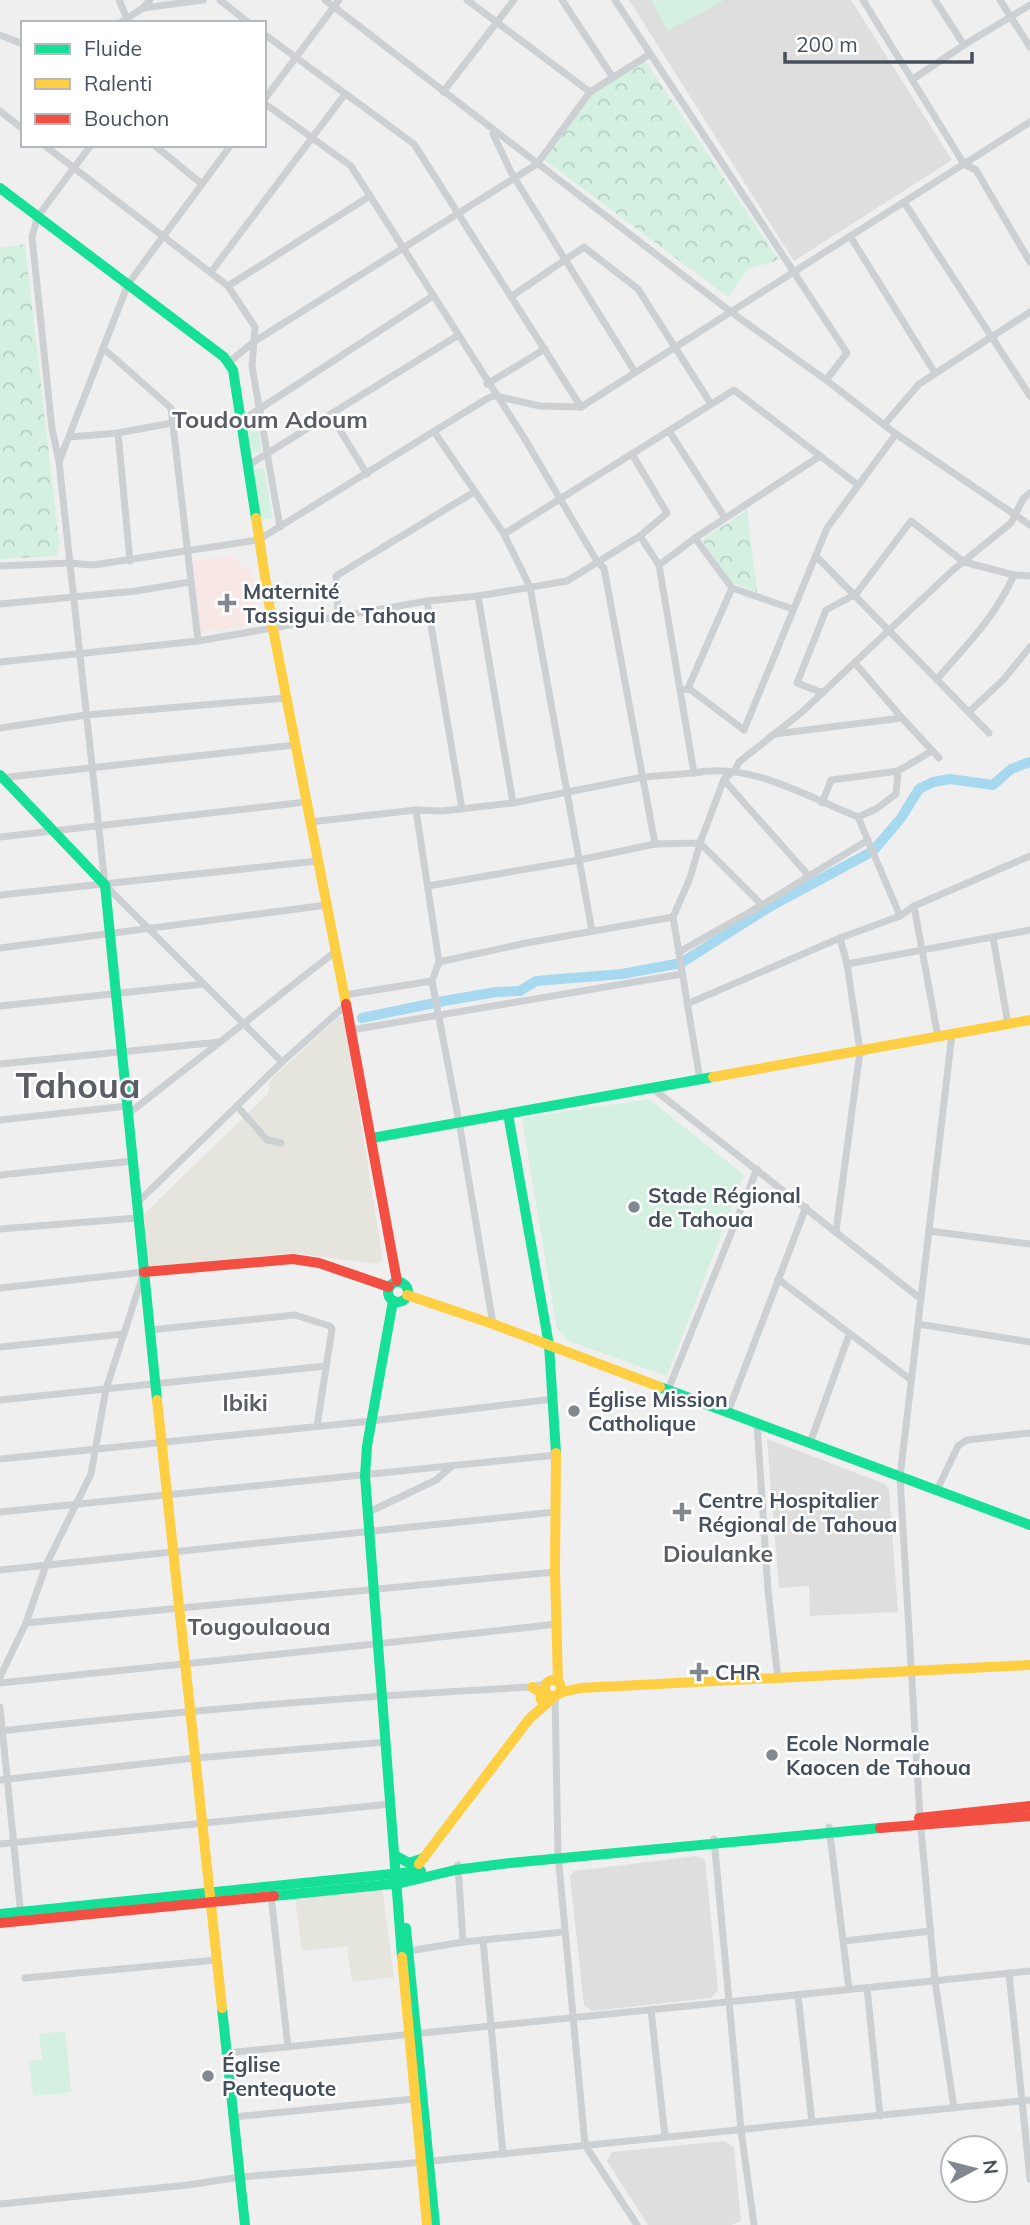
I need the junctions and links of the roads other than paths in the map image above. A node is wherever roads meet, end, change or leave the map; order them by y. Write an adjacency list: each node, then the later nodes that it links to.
1 (118, 0): 18 (street)
2 (150, 0): 15 (street)
3 (203, 0): 15 (street)
4 (220, 0): 19 (street)
5 (325, 0): 16 (street)
6 (339, 0): 16 (street)
7 (467, 0): 20 (street)
8 (514, 0): 20 (street)
9 (562, 0): 28 (street)
10 (615, 0): 26 (street)
11 (863, 0): 29 (street)
12 (935, 0): 24 (street)
13 (1000, 0): 17 (street)
14 (1030, 5): 17 (street)
15 (143, 8): 18 (street)
16 (332, 8): 27 (street); 30 (street)
17 (1010, 17): 24 (street); 25 (street)
18 (128, 20)
19 (246, 21)
20 (497, 23): 30 (street); 31 (street)
21 (0, 35): 23 (street)
22 (266, 36): 27 (street)
23 (21, 43)
24 (964, 45): 29 (street)
25 (1030, 47)
26 (650, 54): 28 (street); 60 (street)
27 (296, 58): 32 (street); 33 (street)
28 (612, 76): 31 (street)
29 (913, 79): 45 (street)
30 (443, 92): 38 (street)
31 (590, 92): 44 (street)
32 (345, 94): 39 (street); 52 (street)
33 (266, 99)
34 (266, 104): 39 (street)
35 (0, 111): 37 (street)
36 (1030, 122): 45 (street)
37 (21, 127)
38 (492, 130): 44 (street); 47 (street)
39 (311, 138): 50 (street); 59 (street)
40 (46, 147): 46 (street)
41 (89, 147): 46 (street)
42 (156, 147): 48 (street)
43 (227, 147): 48 (street)
44 (537, 164): 47 (street); 65 (street)
45 (964, 164): 51 (street); 58 (street)
46 (74, 169): 53 (street); 54 (street)
47 (515, 178): 52 (street); 57 (street)
48 (202, 184): 54 (street)
49 (0, 188): 53 (street)
50 (370, 196): 56 (street); 62 (street)
51 (904, 202): 55 (street); 68 (street)
52 (460, 214): 56 (street); 64 (street)
53 (38, 216): 61 (street); 95 (street)
54 (164, 236): 59 (street); 61 (street)
55 (850, 236): 60 (street); 75 (street)
56 (404, 249): 63 (street); 69 (street)
57 (567, 260): 64 (street); 70 (street); 74 (street)
58 (1030, 262)
59 (211, 272): 62 (street)
60 (793, 272): 65 (street); 76 (street)
61 (128, 284): 71 (street); 73 (street)
62 (228, 286): 69 (street)
63 (433, 296): 67 (street); 82 (street)
64 (512, 296): 72 (street)
65 (731, 312): 70 (street); 76 (street)
66 (1030, 312): 68 (street)
67 (457, 336): 77 (street); 83 (street)
68 (992, 336): 75 (street); 79 (street)
69 (255, 341): 73 (street); 82 (street)
70 (675, 347): 74 (street); 80 (street)
71 (103, 348): 85 (street); 91 (street)
72 (545, 349): 77 (street); 81 (street)
73 (228, 363): 84 (street)
74 (635, 372): 81 (street)
75 (935, 373): 86 (street)
76 (826, 380): 86 (street)
77 (488, 384): 78 (street)
78 (495, 396): 81 (street); 88 (street); 101 (street)
79 (1030, 397)
80 (711, 404): 87 (street); 94 (street)
81 (581, 407)
82 (259, 408): 84 (street); 92 (street)
83 (330, 414): 92 (street); 97 (street)
84 (240, 421): 96 (street)
85 (172, 423): 89 (street); 110 (street)
86 (884, 425): 90 (street)
87 (669, 431): 93 (street); 103 (street)
88 (435, 432): 97 (street); 99 (street)
89 (118, 433): 91 (street); 112 (street)
90 (896, 434): 98 (street); 102 (street)
91 (70, 437): 95 (street)
92 (267, 453): 96 (street); 105 (street)
93 (632, 454): 101 (street); 107 (street)
94 (820, 456): 98 (street); 103 (street)
95 (59, 462): 114 (street)
96 (247, 466): 109 (street)
97 (367, 474): 105 (street)
98 (858, 485): 111 (street)
99 (474, 492): 106 (street); 129 (street)
100 (1030, 493): 102 (street)
101 (561, 499): 106 (street); 115 (street)
102 (1015, 514): 104 (street); 113 (street)
103 (725, 518): 108 (street)
104 (1030, 525)
105 (280, 527): 109 (street)
106 (504, 534): 121 (street)
107 (640, 537): 115 (street); 116 (street)
108 (695, 538): 116 (street); 122 (street)
109 (258, 540): 110 (street); 130 (street)
110 (188, 553): 112 (street); 120 (street)
111 (816, 556): 123 (street); 128 (street)
112 (130, 561): 114 (street)
113 (964, 562): 118 (street); 123 (street); 131 (street)
114 (70, 563): 117 (street); 125 (street)
115 (598, 563): 121 (street); 155 (street)
116 (659, 565): 138 (street)
117 (0, 566)
118 (1014, 575): 119 (street); 137 (street)
119 (1030, 576)
120 (190, 582): 125 (street); 132 (street)
121 (530, 587): 124 (street); 157 (street)
122 (732, 588): 128 (street); 138 (street)
123 (856, 594): 131 (street); 139 (street)
124 (478, 596): 126 (street); 159 (street)
125 (73, 597): 127 (street); 134 (street)
126 (427, 601): 129 (street); 161 (street)
127 (0, 604)
128 (793, 610): 138 (street)
129 (338, 617): 130 (street)
130 (273, 629): 132 (street); 140 (street)
131 (891, 630): 136 (street); 137 (street)
132 (198, 641): 134 (street)
133 (1030, 647): 141 (street)
134 (80, 656): 135 (street); 142 (street)
135 (0, 662)
136 (855, 663): 139 (street); 143 (street)
137 (937, 679): 141 (street)
138 (684, 689): 153 (street)
139 (823, 693): 146 (street)
140 (286, 698): 142 (street); 147 (street)
141 (969, 712): 145 (street)
142 (86, 715): 144 (street); 150 (street)
143 (902, 718): 146 (street); 148 (street)
144 (0, 728)
145 (989, 733)
146 (775, 734): 151 (street)
147 (295, 745): 150 (street); 158 (street)
148 (932, 751): 149 (street); 152 (street)
149 (939, 758)
150 (92, 768): 154 (street); 165 (street)
151 (735, 771): 153 (street); 156 (street); 160 (street)
152 (898, 771): 160 (street); 163 (street)
153 (694, 773): 155 (street)
154 (1, 777): 166 (street)
155 (643, 777): 157 (street); 170 (street)
156 (723, 780): 169 (street); 174 (street)
157 (567, 794): 159 (street); 172 (street)
158 (306, 802): 164 (street); 165 (street)
159 (513, 803): 161 (street)
160 (822, 803): 163 (street)
161 (462, 809): 162 (street)
162 (416, 810): 164 (street); 176 (street)
163 (858, 817): 168 (street)
164 (310, 822): 173 (street)
165 (98, 827): 166 (street); 175 (street)
166 (54, 832): 167 (street); 175 (street)
167 (0, 837)
168 (868, 840): 174 (street); 181 (street)
169 (700, 843): 170 (street); 179 (street); 182 (street)
170 (655, 844): 172 (street)
171 (1030, 856): 180 (street)
172 (579, 860): 176 (street); 185 (street)
173 (318, 861): 175 (street); 178 (street)
174 (809, 876): 179 (street)
175 (105, 885): 177 (street); 183 (street); 186 (street)
176 (428, 886): 193 (street)
177 (0, 895)
178 (327, 905): 183 (street); 191 (street)
179 (762, 905): 192 (street)
180 (914, 906): 181 (street); 190 (street)
181 (900, 916): 188 (street)
182 (673, 917): 185 (street); 192 (street)
183 (150, 930): 186 (street); 197 (street)
184 (1030, 930): 187 (street)
185 (592, 931): 193 (street)
186 (110, 935): 189 (street); 198 (street)
187 (993, 936): 190 (street); 205 (street)
188 (840, 938): 194 (street); 200 (street)
189 (0, 948)
190 (922, 950): 194 (street); 208 (street)
191 (336, 951): 199 (street); 204 (street)
192 (679, 952): 195 (street)
193 (439, 962): 196 (street)
194 (847, 964): 211 (street)
195 (682, 974): 200 (street); 202 (street)
196 (432, 981): 199 (street); 202 (street)
197 (204, 984): 198 (street); 204 (street)
198 (116, 993): 201 (street); 210 (street)
199 (345, 1000): 206 (street); 212 (street)
200 (687, 1004): 214 (street)
201 (0, 1006)
202 (438, 1015): 206 (street); 220 (street)
203 (1030, 1020): 205 (street)
204 (244, 1024): 209 (street); 212 (street)
205 (1008, 1024): 207 (street)
206 (351, 1030): 221 (street)
207 (952, 1034): 208 (street); 231 (street)
208 (938, 1037): 211 (street)
209 (220, 1042): 210 (street); 217 (street)
210 (121, 1051): 213 (street); 217 (street)
211 (860, 1051): 214 (street); 230 (street)
212 (282, 1062): 216 (street)
213 (0, 1064)
214 (700, 1080): 215 (street)
215 (652, 1088): 218 (street); 224 (street)
216 (237, 1106): 222 (street); 226 (street)
217 (127, 1110): 219 (street); 223 (street)
218 (508, 1114): 220 (street); 246 (street)
219 (0, 1120)
220 (459, 1122): 221 (street); 240 (street)
221 (372, 1138): 235 (street)
222 (281, 1143)
223 (132, 1161): 225 (street); 226 (street)
224 (757, 1169): 227 (street); 252 (street)
225 (0, 1175)
226 (136, 1204): 228 (street)
227 (806, 1207): 230 (street); 234 (street)
228 (137, 1218): 229 (street); 233 (street)
229 (0, 1229)
230 (836, 1231): 238 (street)
231 (929, 1231): 232 (street); 238 (street)
232 (1030, 1244)
233 (144, 1272): 235 (street); 236 (street); 242 (street); 243 (street)
234 (778, 1279): 244 (street); 255 (street)
235 (393, 1284): 237 (street); 239 (street)
236 (0, 1288)
237 (407, 1295): 239 (street); 240 (street)
238 (921, 1299): 241 (street)
239 (393, 1301): 256 (street)
240 (493, 1324): 246 (street)
241 (918, 1324): 245 (street); 249 (street)
242 (150, 1330): 248 (street); 250 (street)
243 (124, 1334): 247 (street); 251 (street)
244 (849, 1335): 249 (street); 261 (street)
245 (1030, 1342)
246 (549, 1345): 252 (street); 253 (street)
247 (0, 1347)
248 (326, 1366): 250 (street); 258 (street)
249 (911, 1380): 267 (street)
250 (156, 1384): 251 (street); 260 (street)
251 (106, 1389): 254 (street); 262 (street)
252 (668, 1390): 255 (street)
253 (553, 1399): 256 (street); 263 (street)
254 (0, 1400)
255 (728, 1412): 257 (street)
256 (371, 1421): 258 (street); 266 (street)
257 (757, 1423): 261 (street); 289 (street)
258 (317, 1426): 260 (street)
259 (1030, 1433): 268 (street)
260 (162, 1442): 262 (street); 269 (street)
261 (810, 1443): 267 (street)
262 (97, 1449): 264 (street); 270 (street)
263 (556, 1455): 265 (street); 273 (street)
264 (0, 1459)
265 (452, 1466): 266 (street); 272 (street)
266 (365, 1476): 269 (street); 272 (street)
267 (900, 1477): 268 (street); 287 (street)
268 (937, 1490): 274 (street)
269 (167, 1494): 270 (street); 276 (street)
270 (77, 1503): 271 (street); 277 (street)
271 (0, 1512)
272 (369, 1512): 275 (street)
273 (555, 1512): 275 (street); 279 (street)
274 (1030, 1525)
275 (370, 1533): 276 (street); 280 (street)
276 (173, 1552): 277 (street); 281 (street)
277 (46, 1565): 278 (street); 282 (street)
278 (0, 1570)
279 (555, 1572): 280 (street); 283 (street)
280 (375, 1588): 281 (street); 284 (street)
281 (179, 1607): 282 (street); 285 (street)
282 (26, 1623): 288 (street)
283 (556, 1624): 284 (street); 292 (street)
284 (379, 1645): 285 (street); 293 (street)
285 (185, 1663): 290 (street); 295 (street)
286 (1027, 1663): 287 (street)
287 (912, 1671): 289 (street); 303 (street)
288 (0, 1677)
289 (778, 1679): 292 (street)
290 (0, 1683)
291 (532, 1687): 292 (street); 293 (street)
292 (552, 1689): 310 (street); 311 (street)
293 (383, 1695): 295 (street); 297 (street)
294 (0, 1707): 296 (street)
295 (190, 1710): 296 (street); 298 (street)
296 (1, 1731): 299 (street)
297 (387, 1742): 298 (street); 300 (street)
298 (195, 1758): 299 (street); 304 (street)
299 (4, 1779): 307 (street)
300 (390, 1804): 304 (street); 309 (street)
301 (1030, 1806): 303 (street)
302 (1030, 1816): 303 (street)
303 (920, 1821): 305 (street); 320 (street)
304 (202, 1824): 307 (street); 316 (street)
305 (830, 1830): 306 (street); 323 (street)
306 (714, 1841): 310 (street); 334 (street)
307 (14, 1842): 308 (street); 318 (street)
308 (0, 1844)
309 (395, 1852): 311 (street); 314 (street)
310 (559, 1856): 312 (street); 321 (street)
311 (424, 1858): 313 (street)
312 (459, 1867): 313 (street); 314 (street); 324 (street)
313 (412, 1873): 314 (street)
314 (397, 1878): 315 (street); 316 (street); 325 (street); 338 (street)
315 (271, 1895): 316 (street); 339 (street)
316 (210, 1897): 318 (street); 326 (street)
317 (0, 1914): 318 (street)
318 (21, 1916): 319 (street)
319 (0, 1923)
320 (931, 1931): 323 (street); 330 (street)
321 (564, 1932): 322 (street); 336 (street)
322 (483, 1940): 324 (street); 337 (street)
323 (844, 1941): 332 (street)
324 (463, 1942): 325 (street)
325 (409, 1951): 338 (street)
326 (217, 1960): 329 (street); 340 (street)
327 (1030, 1971): 328 (street)
328 (1009, 1973): 330 (street); 342 (street)
329 (25, 1978)
330 (935, 1980): 331 (street); 343 (street)
331 (867, 1987): 332 (street); 344 (street)
332 (849, 1989): 333 (street)
333 (798, 1994): 334 (street); 346 (street)
334 (729, 2002): 335 (street); 347 (street)
335 (651, 2010): 336 (street); 348 (street)
336 (573, 2018): 337 (street); 349 (street)
337 (491, 2026): 338 (street); 350 (street)
338 (412, 2034): 339 (street); 341 (street); 351 (street)
339 (288, 2047): 340 (street)
340 (227, 2053): 345 (street)
341 (414, 2099): 345 (street); 351 (street)
342 (1026, 2101): 343 (street); 353 (street)
343 (954, 2108): 344 (street)
344 (880, 2116): 346 (street)
345 (233, 2117): 352 (street)
346 (812, 2122): 347 (street)
347 (741, 2130): 348 (street); 359 (street)
348 (665, 2137): 349 (street)
349 (585, 2145): 350 (street); 358 (street)
350 (503, 2154): 351 (street)
351 (424, 2162): 352 (street); 356 (street); 357 (street)
352 (240, 2177): 354 (street); 355 (street)
353 (1030, 2179)
354 (0, 2204)
355 (245, 2225)
356 (427, 2225)
357 (435, 2225)
358 (637, 2225)
359 (754, 2225)

